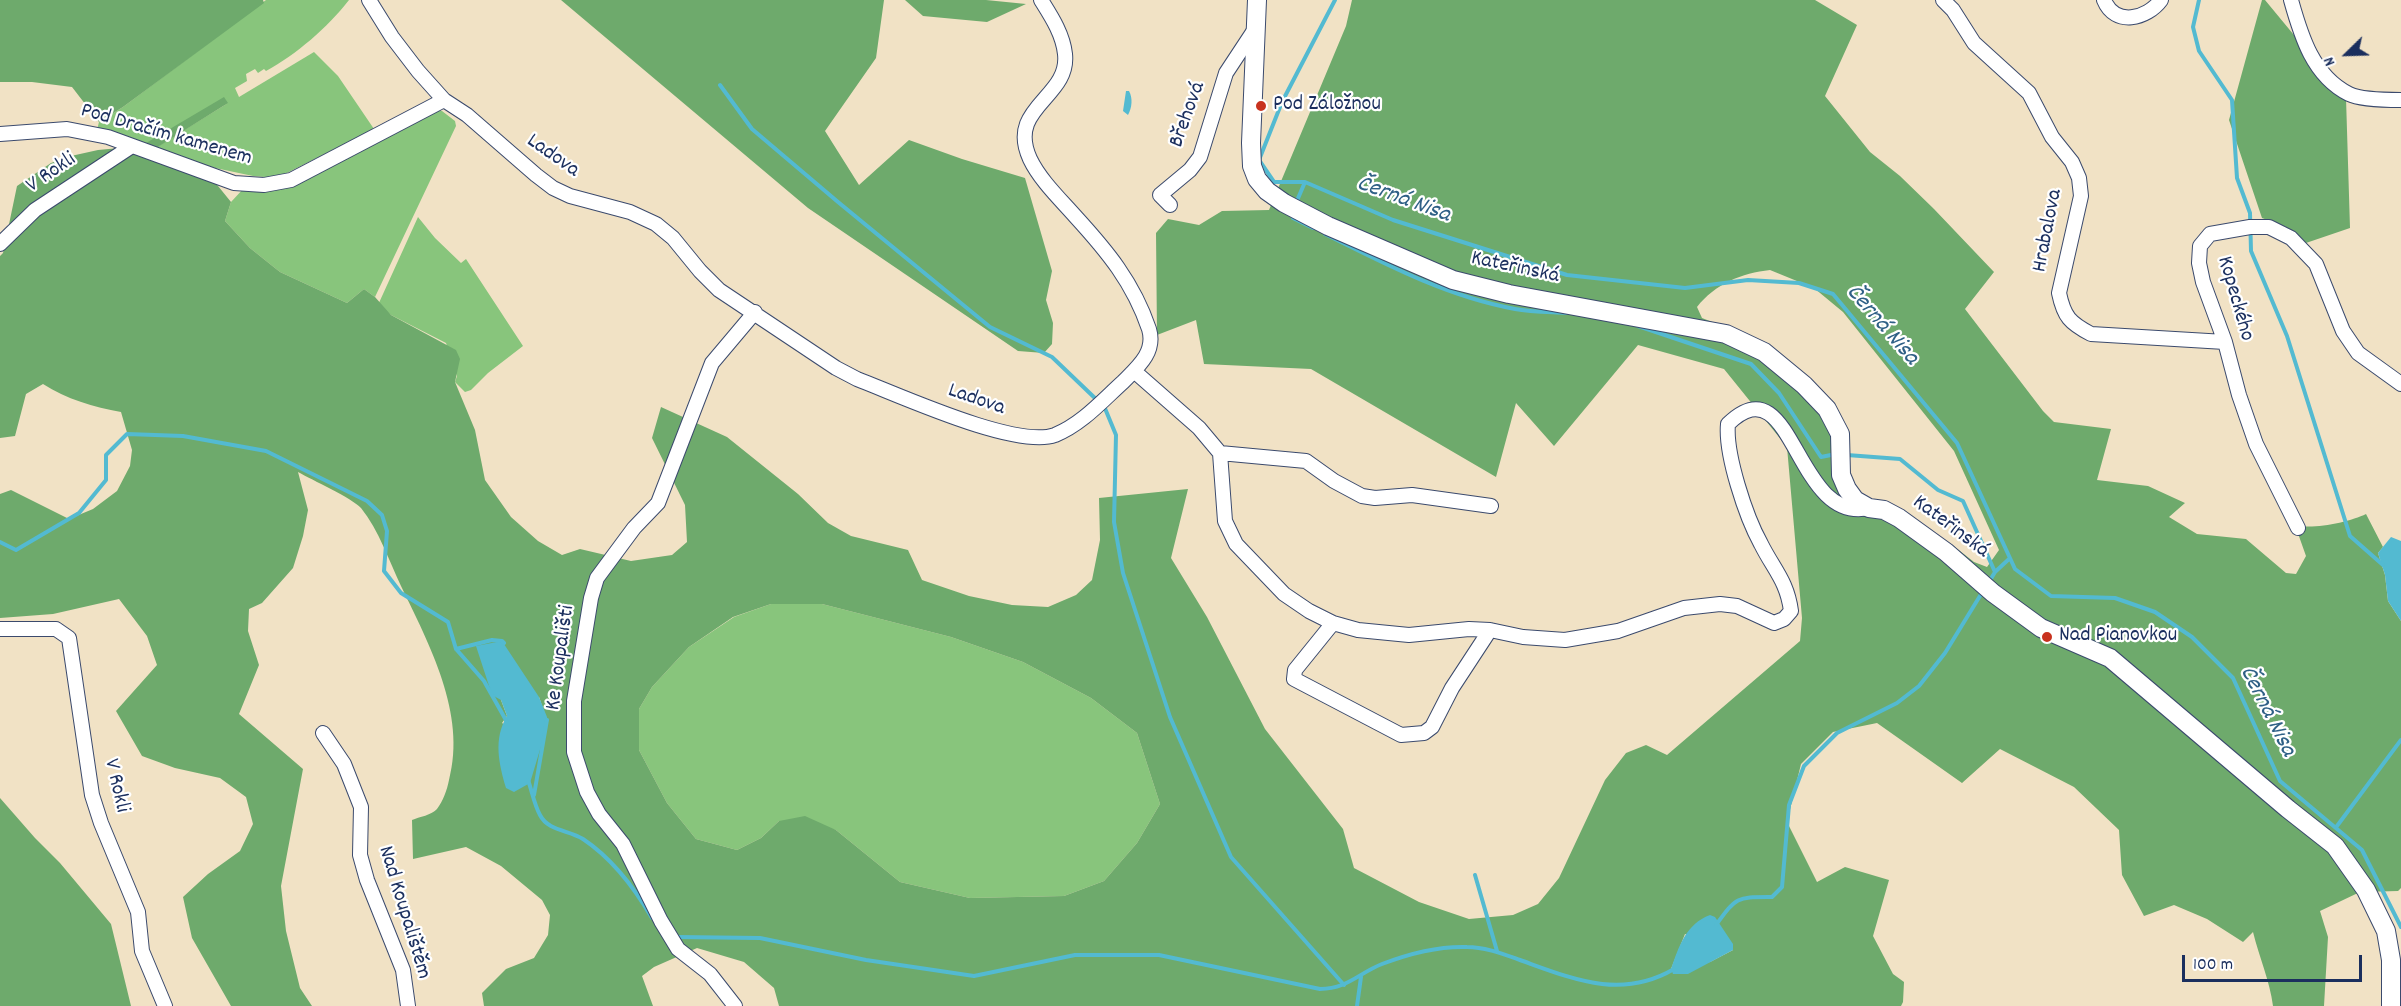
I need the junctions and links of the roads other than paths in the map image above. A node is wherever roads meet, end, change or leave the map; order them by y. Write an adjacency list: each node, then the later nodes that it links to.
1 (369, 0): 9 (street, Ladova)
2 (1041, 0): 17 (street, Ladova)
3 (1257, 0): 8 (street, Kateřinská)
4 (1943, 0): 16 (street, Hrabalova)
5 (2104, 0): 6 (street)
6 (2161, 0)
7 (2291, 0): 10 (street)
8 (1255, 29): 13 (street, Břehová); 21 (street, Kateřinská)
9 (444, 100): 12 (street, Pod Dračím kamenem); 15 (street, Ladova)
10 (2401, 100)
11 (0, 134): 12 (street, Pod Dračím kamenem)
12 (132, 146): 14 (street, V Rokli)
13 (1170, 205)
14 (0, 244)
15 (755, 312): 17 (street, Ladova); 30 (street, Ke Koupališti)
16 (2225, 342): 18 (street, Kopeckého); 22 (street, Kopeckého)
17 (1134, 371): 19 (street)
18 (2401, 384)
19 (1220, 453): 20 (street); 23 (street)
20 (1491, 506)
21 (1869, 508): 25 (street); 27 (street, Kateřinská)
22 (2298, 528)
23 (1333, 623): 25 (street); 25 (street)
24 (0, 629): 28 (street, V Rokli)
25 (1490, 630)
26 (323, 733): 29 (street, Nad Koupalištěm)
27 (2396, 959): 31 (street, Kateřinská)
28 (165, 1006)
29 (408, 1006)
30 (735, 1006)
31 (2391, 1006)

